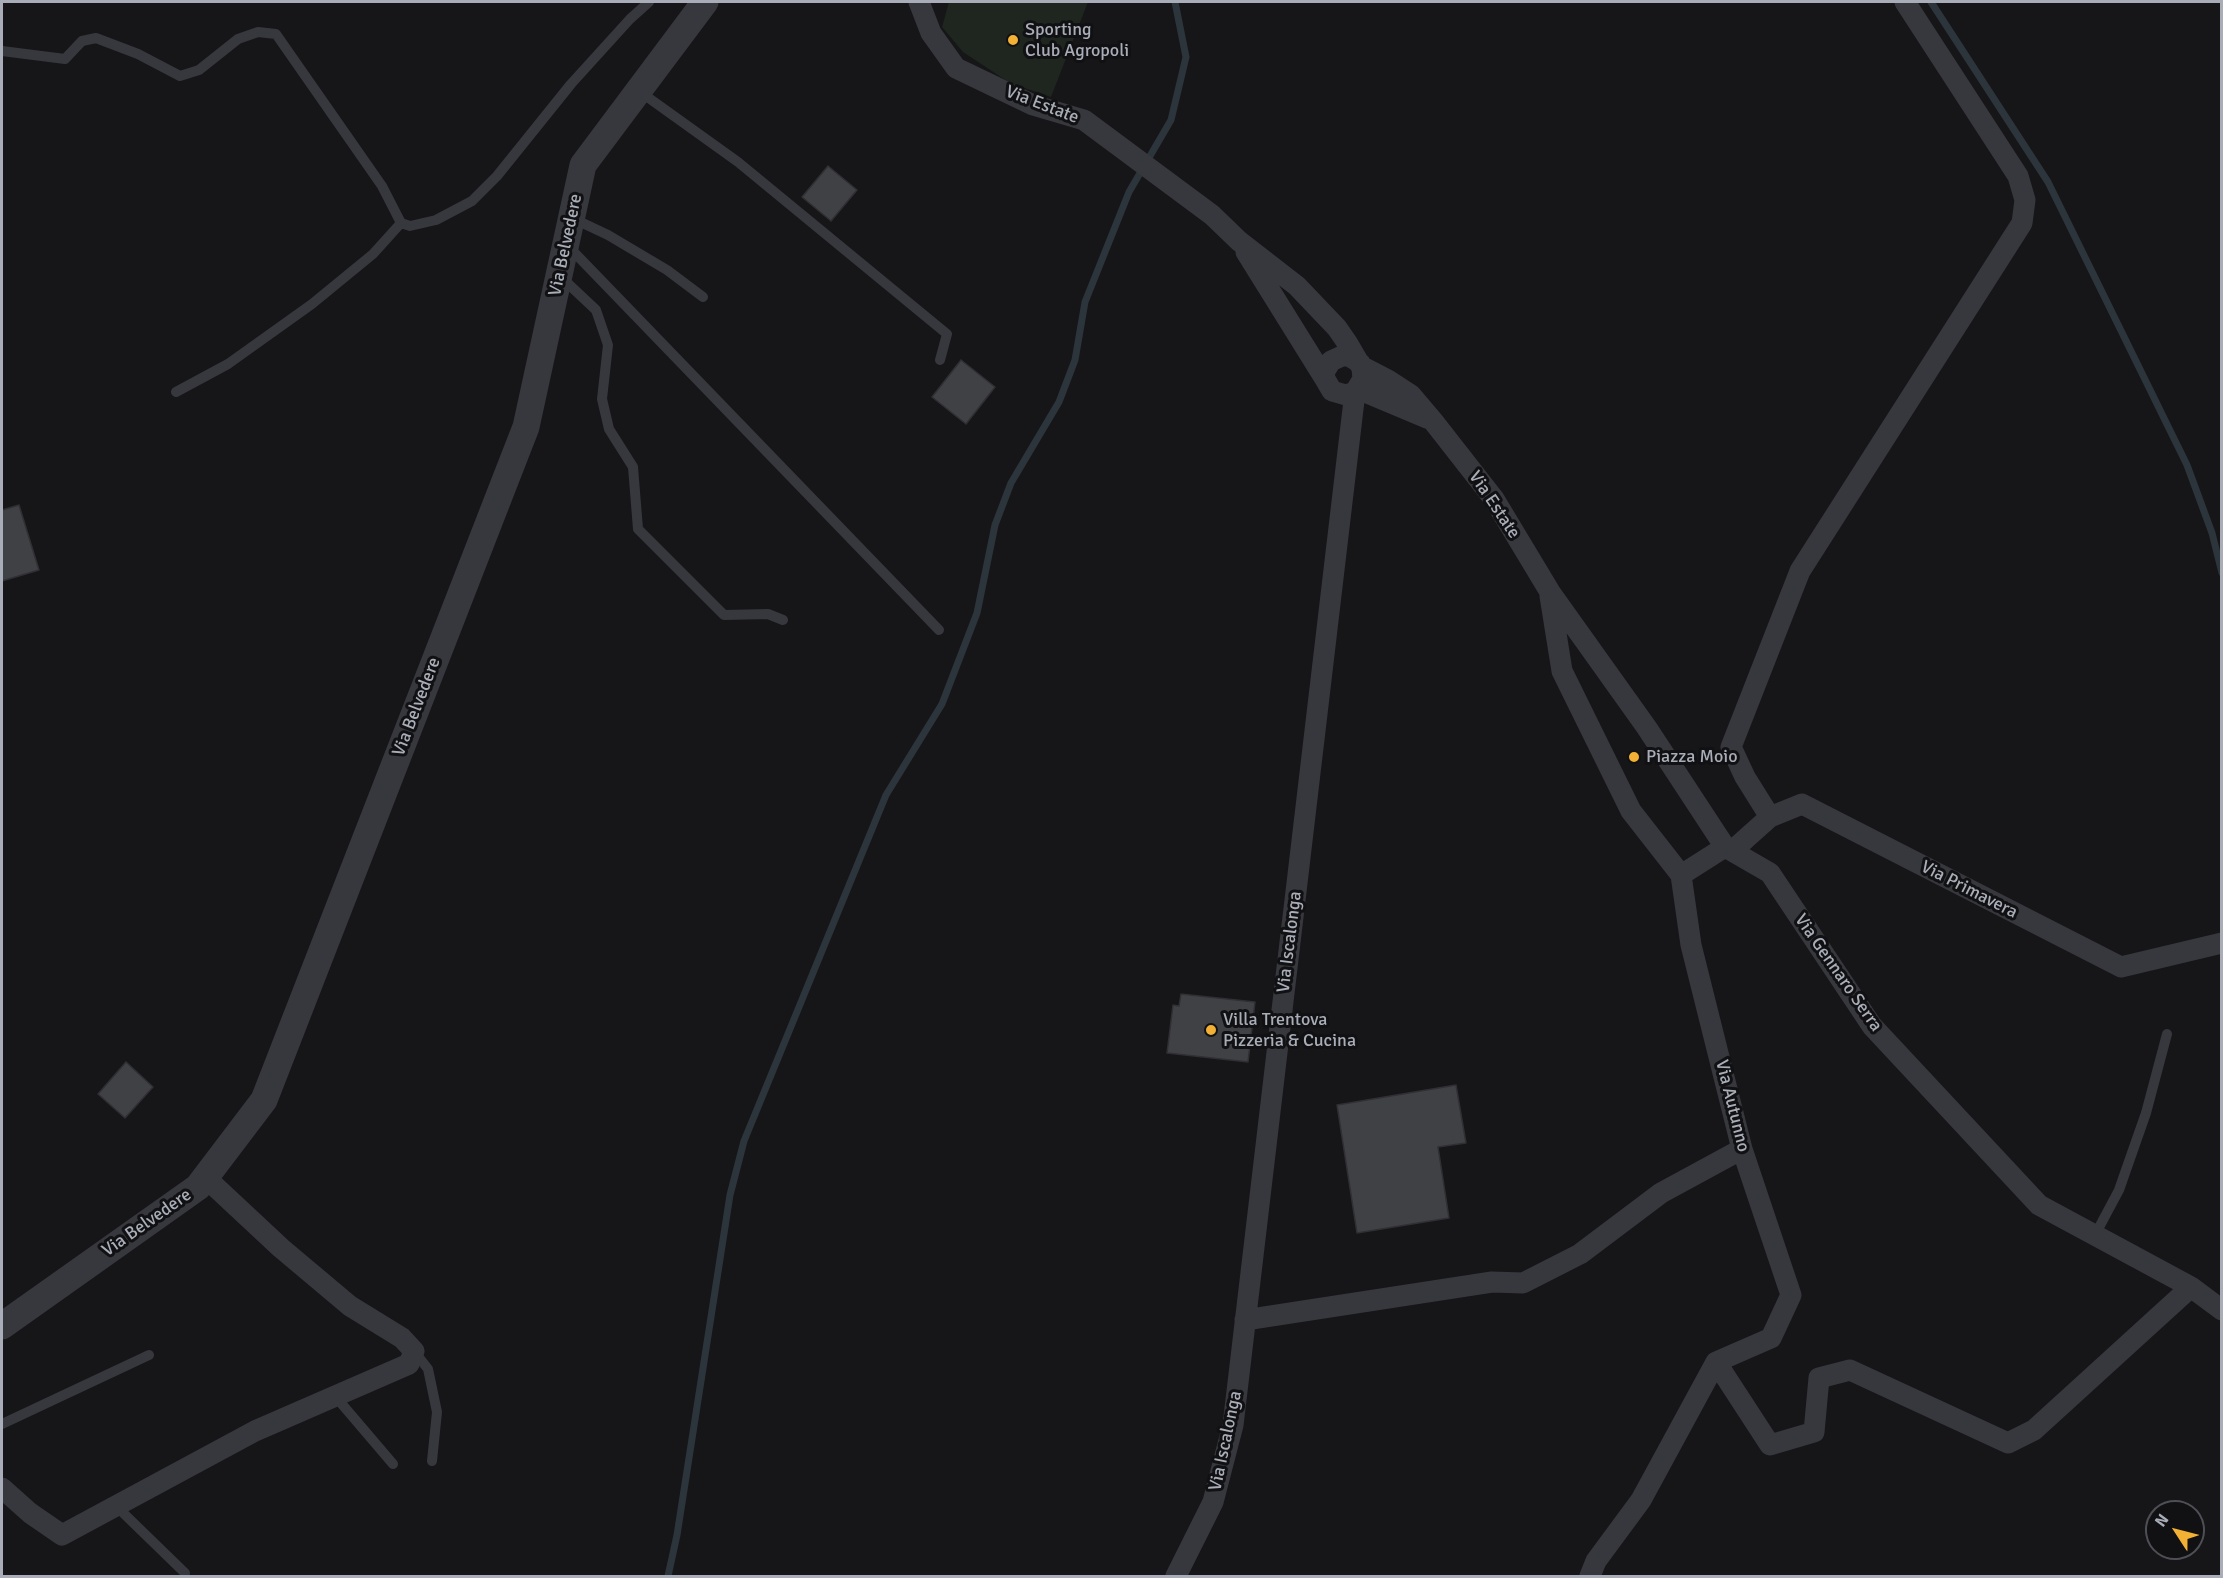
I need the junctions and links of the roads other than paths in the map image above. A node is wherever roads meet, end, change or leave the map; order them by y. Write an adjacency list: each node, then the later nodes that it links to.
1 (649, 2): 8 (lane)
2 (705, 2): 6 (street, Via Belvedere)
3 (919, 2): 9 (street, Via Estate)
4 (1905, 2): 23 (street)
5 (2, 51): 8 (lane)
6 (639, 91): 7 (street, Via Belvedere); 13 (lane)
7 (572, 218): 10 (street, Via Belvedere); 12 (lane)
8 (401, 223): 17 (lane)
9 (1239, 241): 14 (street, Via Estate); 15 (street, Via Estate)
10 (566, 244): 11 (street, Via Belvedere); 22 (lane)
11 (559, 276): 21 (lane); 29 (street, Via Belvedere)
12 (703, 297)
13 (940, 360)
14 (1360, 364): 15 (street); 16 (street); 18 (street, Via Estate)
15 (1328, 385): 16 (street); 19 (street, Via Iscalonga)
16 (1357, 390): 18 (street, Via Estate); 19 (street, Via Iscalonga)
17 (176, 392)
18 (1433, 421): 20 (street, Via Estate)
19 (1350, 440): 33 (street, Via Iscalonga)
20 (1550, 592): 24 (street, Via Gennaro Serra); 25 (street, Via Autunno)
21 (783, 620)
22 (939, 630)
23 (1770, 817): 24 (street, Via Primavera); 26 (street, Via Primavera)
24 (1729, 849): 25 (street); 30 (street, Via Gennaro Serra)
25 (1681, 875): 28 (street, Via Autunno)
26 (2222, 943)
27 (2167, 1034): 30 (lane)
28 (1742, 1149): 33 (street); 37 (street, Via Autunno)
29 (206, 1178): 34 (street, Via Belvedere); 35 (street)
30 (2095, 1235): 31 (street, Via Gennaro Serra)
31 (2192, 1287): 32 (street, Via Gennaro Serra); 37 (street)
32 (2222, 1310)
33 (1245, 1320): 45 (street, Via Iscalonga)
34 (2, 1326)
35 (414, 1351): 38 (street); 40 (lane)
36 (149, 1355): 39 (lane)
37 (1716, 1362): 46 (street)
38 (335, 1396): 41 (lane); 43 (street)
39 (2, 1424)
40 (432, 1461)
41 (393, 1464)
42 (2, 1488): 43 (street)
43 (116, 1506): 44 (lane)
44 (185, 1573)
45 (1176, 1576)
46 (1590, 1576)

